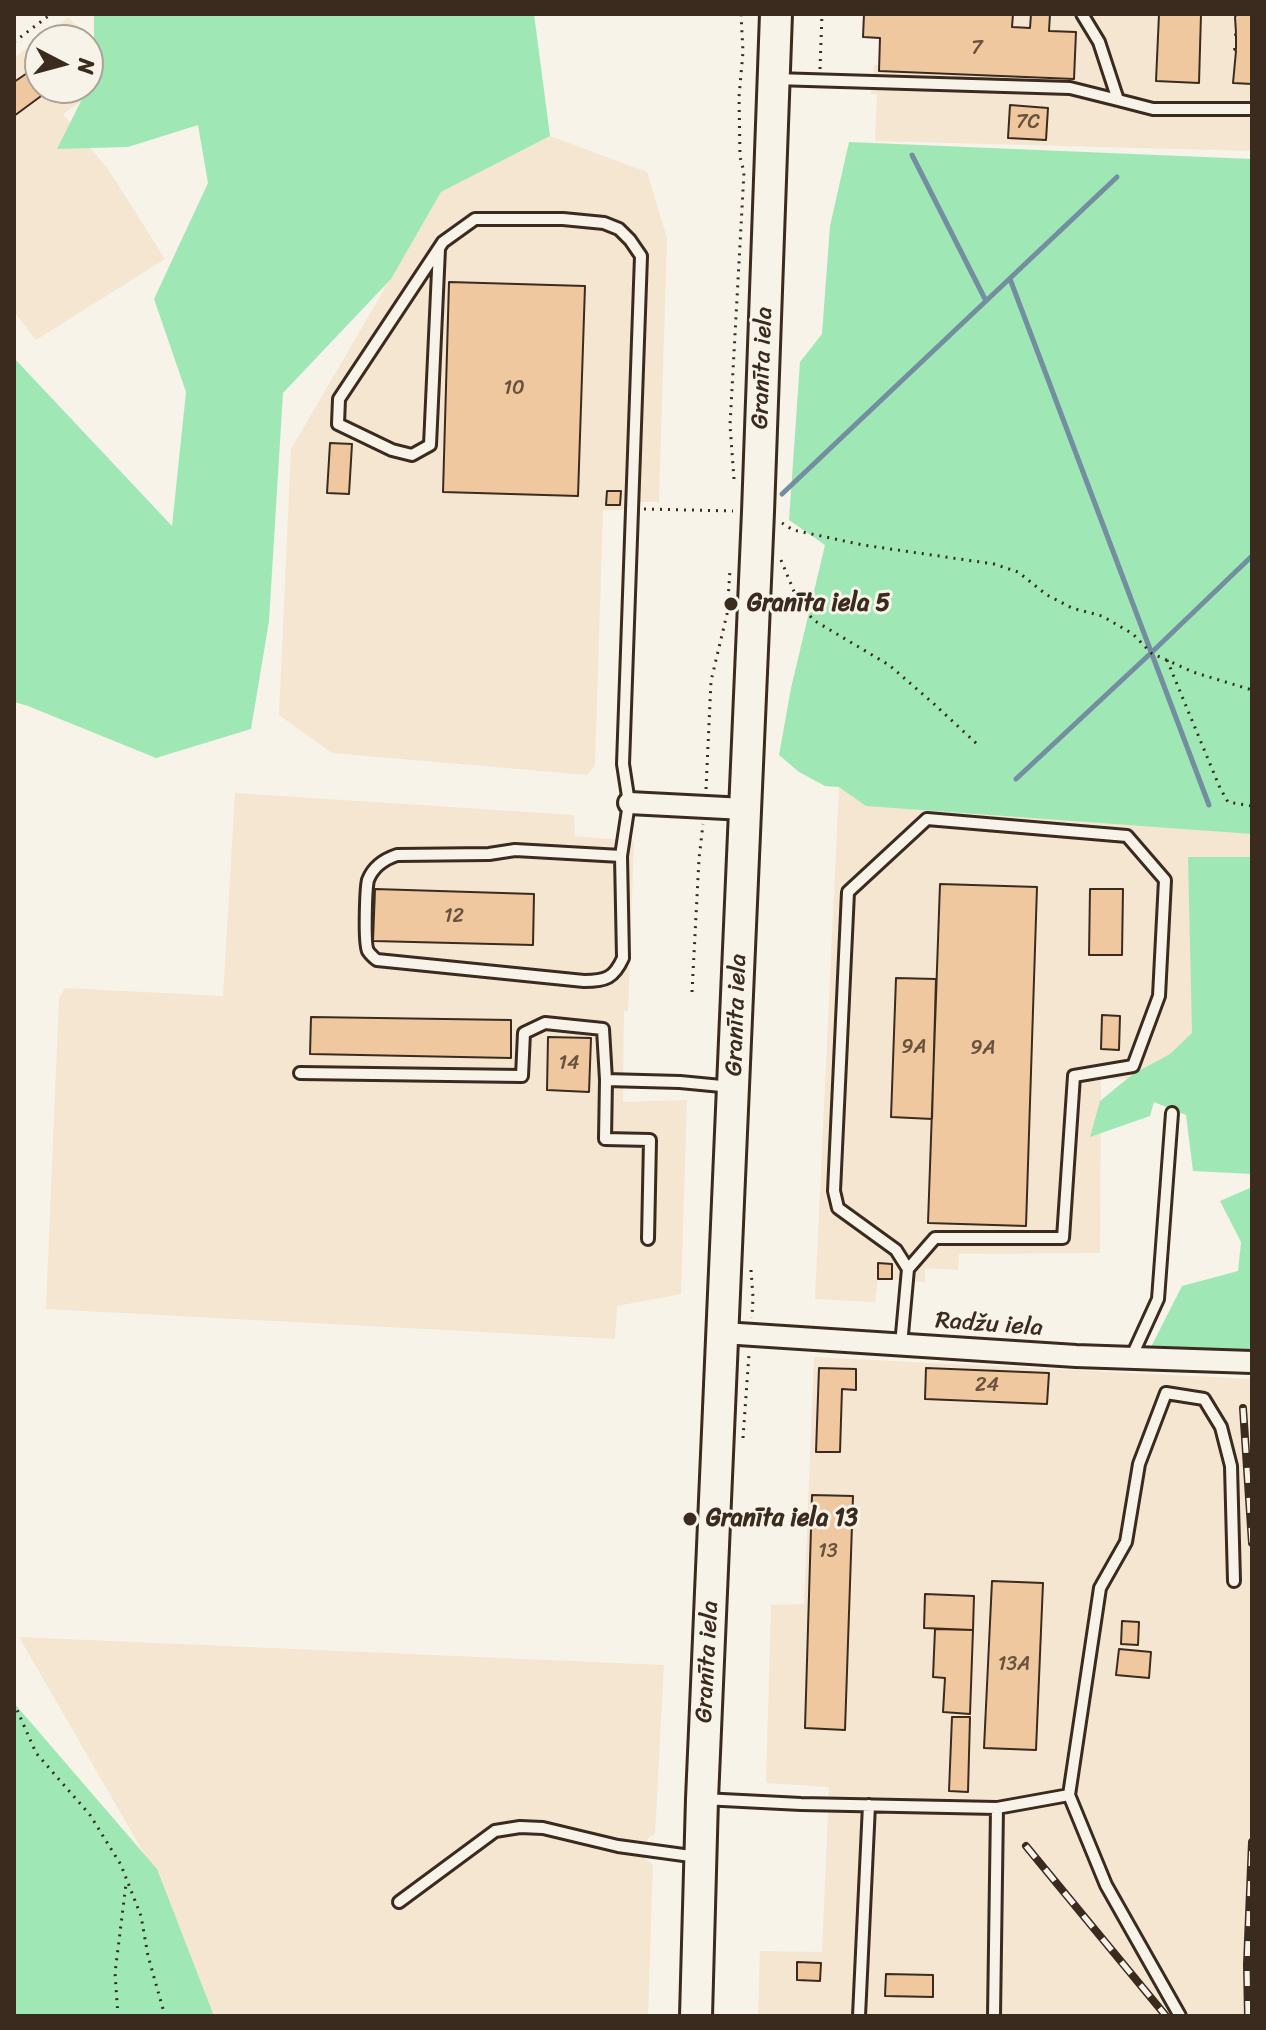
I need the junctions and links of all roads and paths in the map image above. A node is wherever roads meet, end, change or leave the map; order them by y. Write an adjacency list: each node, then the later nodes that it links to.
1 (51, 14): 6 (path)
2 (741, 14): 12 (path)
3 (776, 14): 7 (main road, Granīta iela)
4 (822, 14): 8 (path)
5 (1082, 14): 9 (lane)
6 (14, 42)
7 (772, 79): 8 (lane); 14 (main road, Granīta iela)
8 (819, 81): 9 (lane)
9 (1118, 100): 10 (lane)
10 (1252, 109)
11 (439, 249): 11 (lane); 13 (lane)
12 (734, 483)
13 (633, 509): 14 (path); 20 (lane)
14 (758, 512): 17 (path); 23 (main road, Granīta iela)
15 (780, 558): 19 (path)
16 (730, 567): 22 (path)
17 (1167, 660): 18 (path); 21 (path)
18 (1252, 690)
19 (977, 744)
20 (629, 803): 22 (street); 24 (lane)
21 (1252, 806)
22 (705, 807): 23 (street); 25 (path)
23 (745, 809): 28 (main road, Granīta iela)
24 (621, 856): 24 (lane)
25 (692, 992)
26 (300, 1073): 27 (lane)
27 (606, 1080): 28 (lane); 30 (lane)
28 (734, 1087): 32 (main road, Granīta iela)
29 (1172, 1113): 34 (lane)
30 (648, 1239)
31 (908, 1269): 31 (lane); 33 (lane)
32 (723, 1333): 33 (street, Radžu iela); 39 (main road, Granīta iela)
33 (901, 1345): 34 (street, Radžu iela)
34 (1131, 1358): 35 (street, Radžu iela)
35 (1252, 1362)
36 (1234, 1581): 38 (lane)
37 (14, 1703): 43 (path)
38 (1069, 1795): 41 (lane); 50 (lane)
39 (702, 1799): 40 (lane); 42 (main road, Granīta iela)
40 (869, 1805): 41 (lane); 48 (lane)
41 (997, 1808): 49 (lane)
42 (700, 1857): 44 (lane); 47 (main road, Granīta iela)
43 (127, 1880): 45 (path); 46 (path)
44 (399, 1902)
45 (118, 2016)
46 (165, 2016)
47 (696, 2016)
48 (859, 2016)
49 (994, 2016)
50 (1180, 2016)

